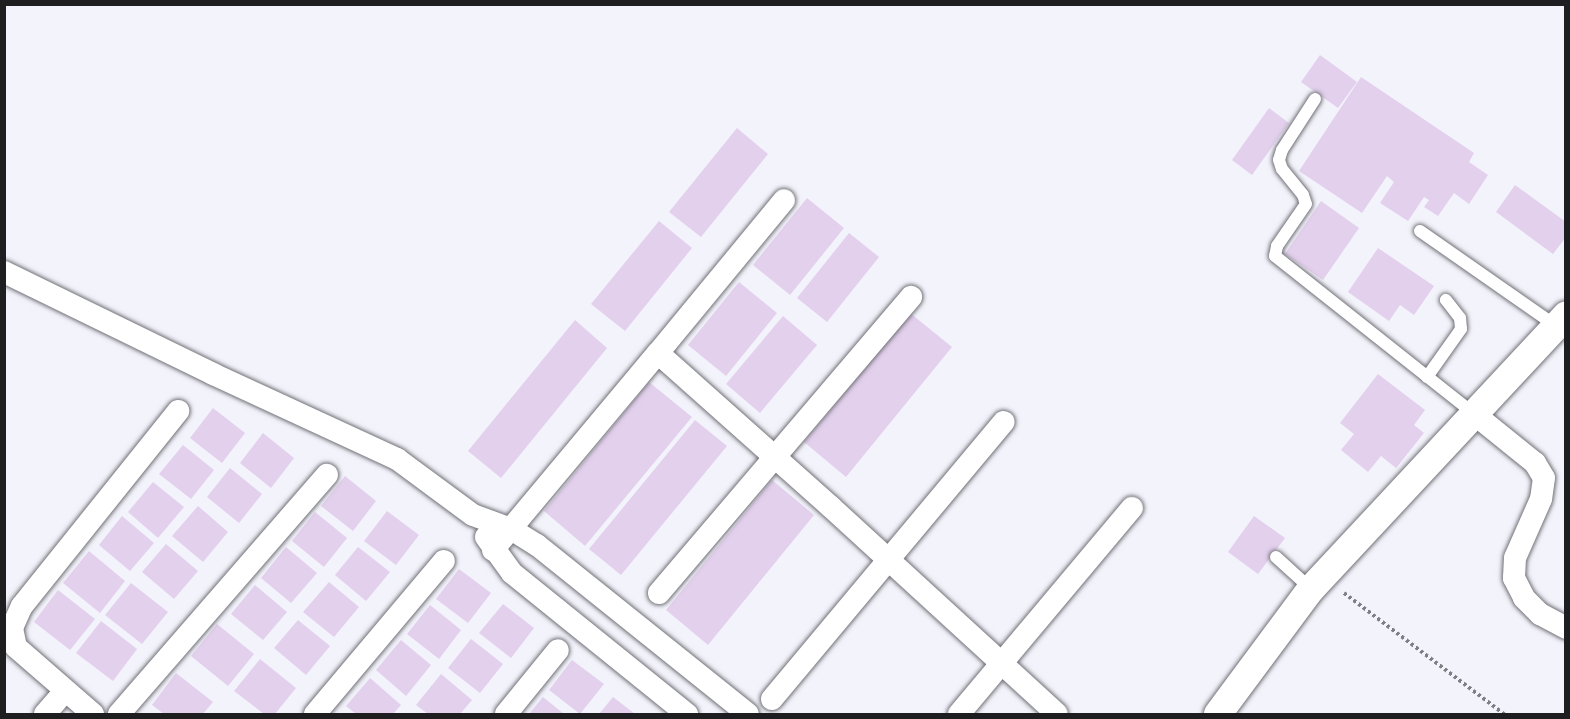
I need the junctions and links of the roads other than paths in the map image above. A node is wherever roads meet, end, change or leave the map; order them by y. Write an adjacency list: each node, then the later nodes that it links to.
1 (1315, 99): 9 (lane)
2 (784, 200): 8 (street)
3 (1420, 231): 7 (lane)
4 (4, 272): 16 (street)
5 (911, 297): 13 (street)
6 (1446, 300): 9 (lane)
7 (1561, 321): 11 (street)
8 (658, 353): 13 (street); 17 (street)
9 (1427, 377): 11 (lane)
10 (178, 411): 29 (street)
11 (1473, 413): 22 (street); 24 (street)
12 (1004, 422): 20 (street)
13 (774, 460): 20 (street); 23 (street)
14 (327, 475): 33 (street)
15 (1132, 508): 27 (street)
16 (473, 515): 17 (street); 18 (street)
17 (511, 529): 18 (street); 26 (street)
18 (493, 550): 28 (street)
19 (1276, 557): 22 (lane)
20 (888, 560): 27 (street); 30 (street)
21 (444, 561): 34 (street)
22 (1317, 582): 40 (street)
23 (659, 593)
24 (1566, 628)
25 (558, 650): 35 (street)
26 (679, 658): 28 (street); 37 (street)
27 (1003, 662): 38 (street); 39 (street)
28 (653, 688): 36 (street)
29 (65, 691): 31 (street); 32 (street)
30 (772, 699)
31 (45, 714)
32 (93, 714)
33 (119, 714)
34 (315, 714)
35 (506, 714)
36 (687, 714)
37 (748, 714)
38 (959, 714)
39 (1057, 714)
40 (1218, 714)

